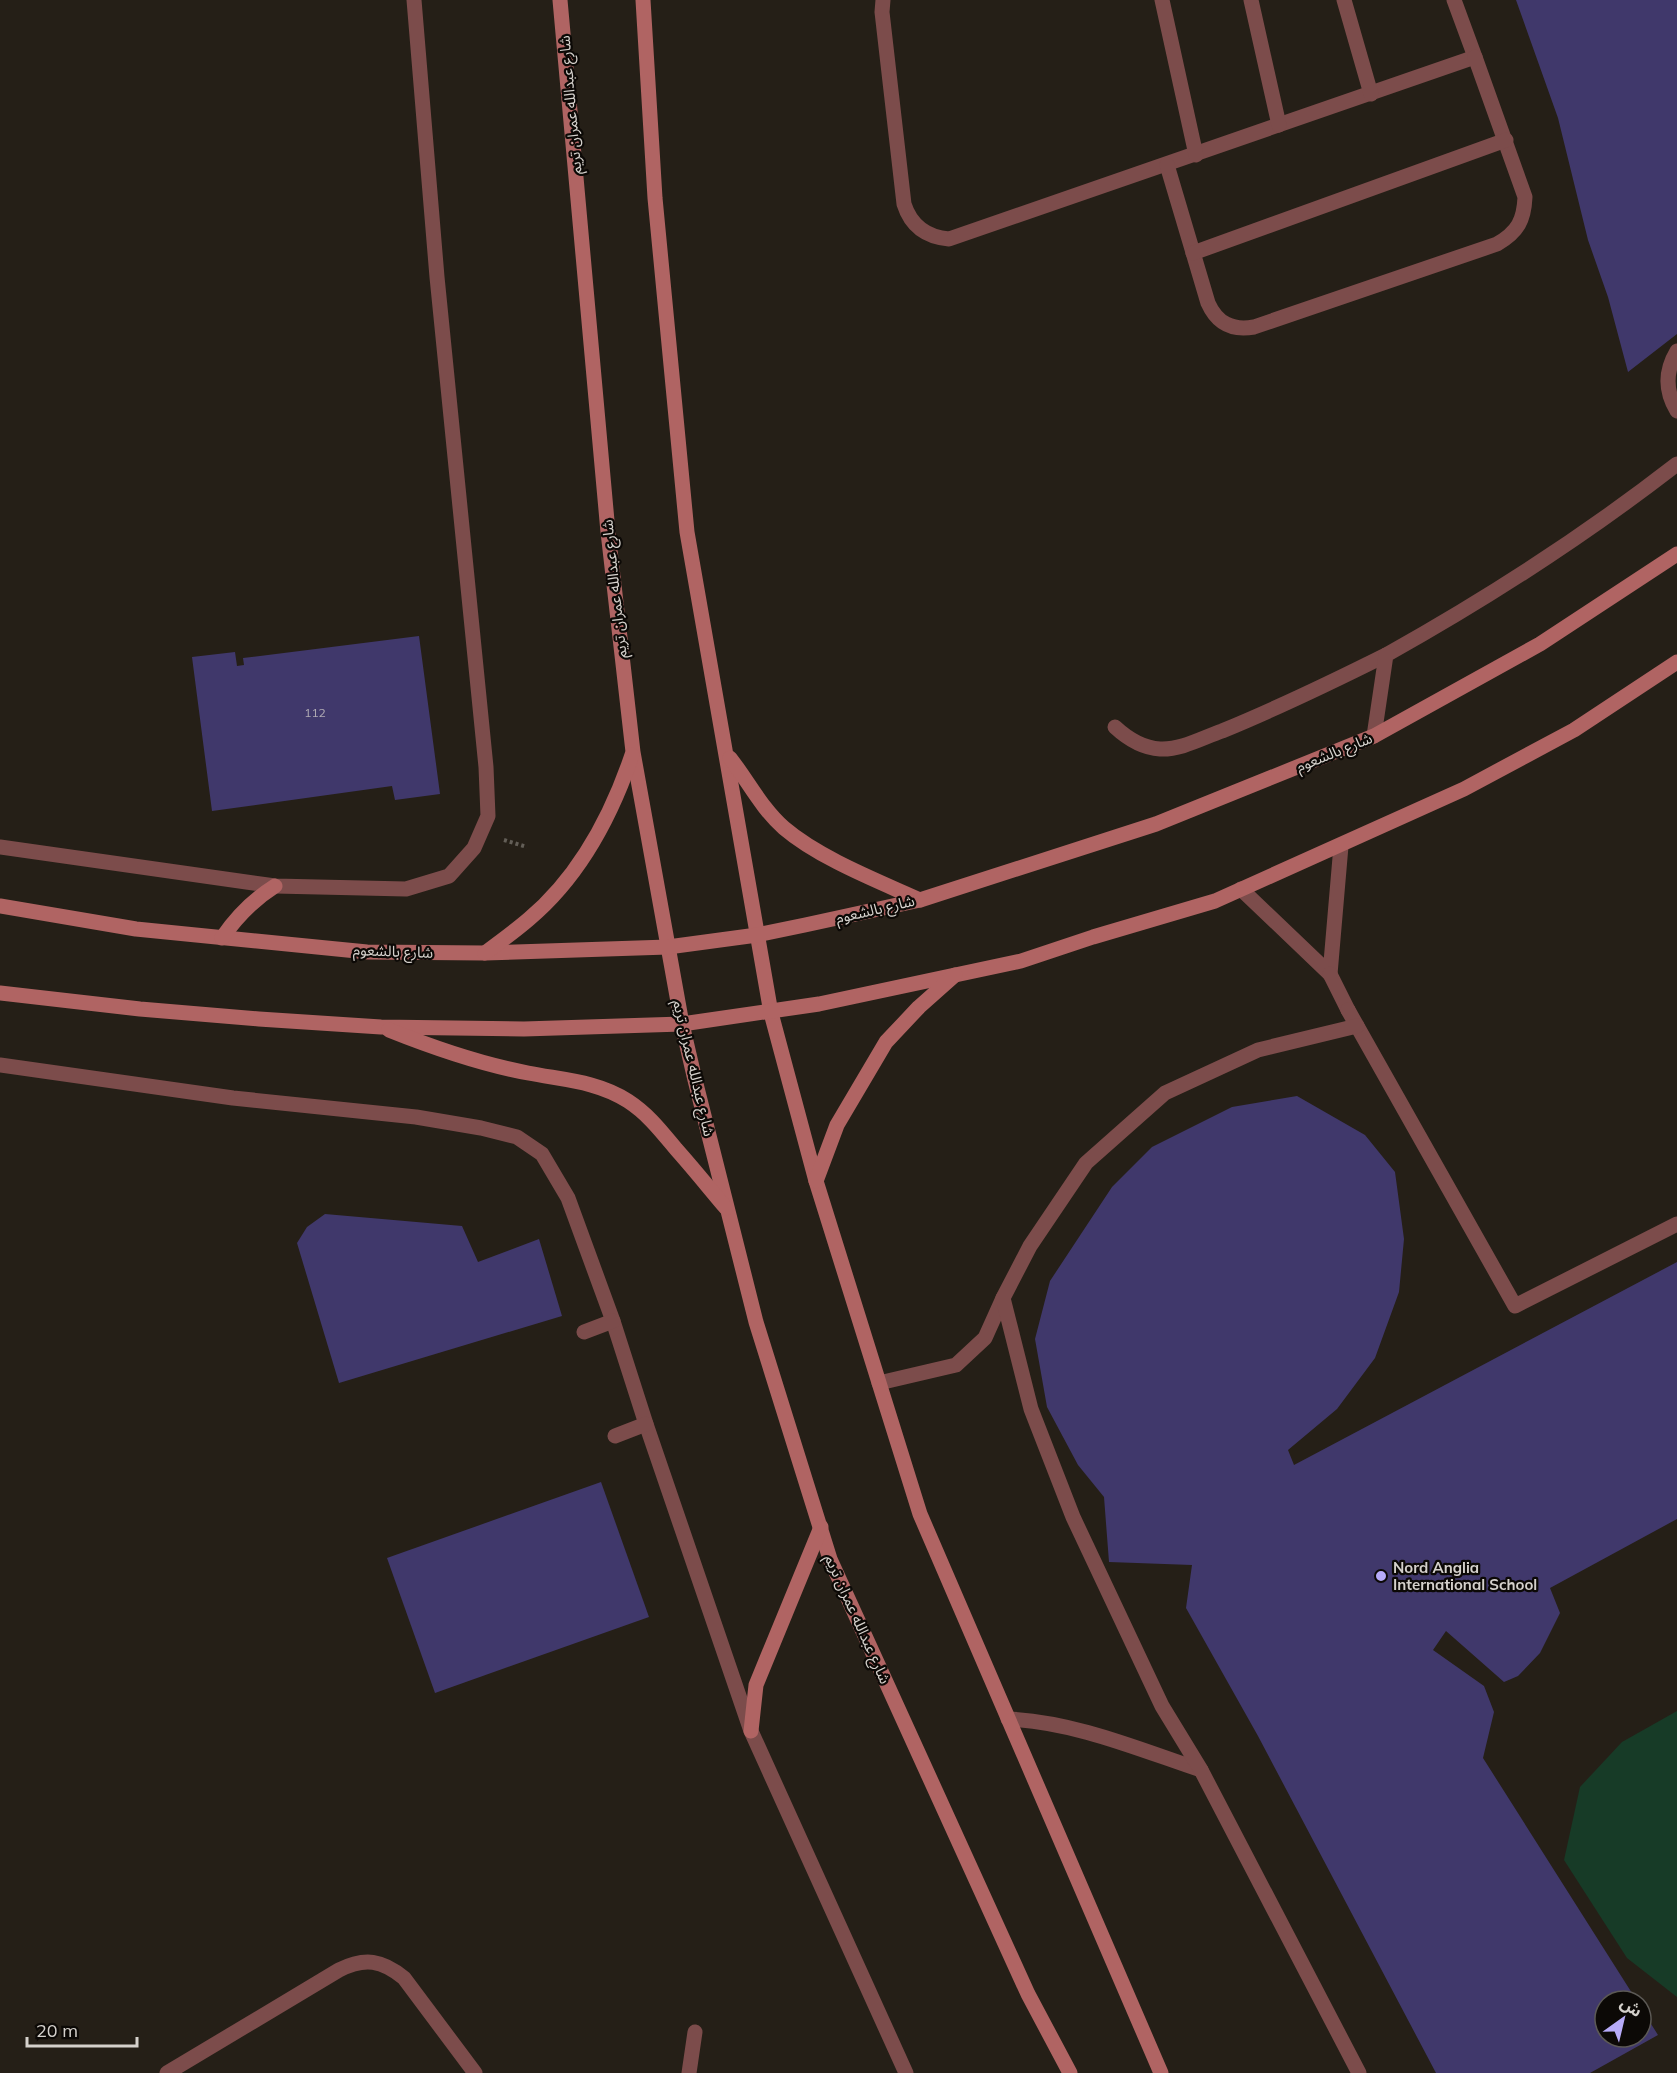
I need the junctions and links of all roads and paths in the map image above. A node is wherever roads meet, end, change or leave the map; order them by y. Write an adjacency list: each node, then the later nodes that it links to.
1 (414, 0): 28 (street)
2 (560, 0): 24 (street, شارع عبدالله عمران تريم)
3 (643, 0): 25 (street)
4 (883, 0): 14 (street)
5 (1162, 0): 13 (street)
6 (1251, 0): 11 (street)
7 (1344, 0): 10 (street)
8 (1454, 0): 9 (street)
9 (1475, 57): 10 (street); 12 (street)
10 (1371, 94): 11 (street)
11 (1279, 125): 13 (street)
12 (1506, 140): 15 (street); 15 (street)
13 (1196, 155): 14 (street)
14 (1167, 165): 15 (street)
15 (1193, 253)
16 (1677, 351): 17 (street)
17 (1677, 411)
18 (1677, 464): 20 (street)
19 (1677, 554): 23 (street, شارع بالشعوم)
20 (1386, 655): 22 (street); 23 (street)
21 (1677, 662): 26 (street)
22 (1115, 727)
23 (1374, 736): 30 (street, شارع بالشعوم)
24 (633, 752): 34 (street, شارع عبدالله عمران تريم); 35 (street)
25 (728, 756): 30 (street); 32 (street)
26 (1341, 846): 29 (street); 36 (street)
27 (0, 847): 28 (street)
28 (275, 886): 33 (street)
29 (1241, 889): 36 (street); 37 (street)
30 (920, 900): 32 (street, شارع بالشعوم)
31 (0, 906): 33 (street, شارع بالشعوم)
32 (757, 935): 34 (street, شارع بالشعوم); 39 (street)
33 (222, 938): 35 (street, شارع بالشعوم)
34 (668, 947): 35 (street, شارع بالشعوم); 40 (street, شارع عبدالله عمران تريم)
35 (485, 953)
36 (1330, 974): 42 (street)
37 (955, 975): 39 (street); 44 (street)
38 (0, 993): 41 (street)
39 (771, 1012): 40 (street); 44 (street)
40 (682, 1024): 41 (street); 45 (street, شارع عبدالله عمران تريم)
41 (381, 1026): 45 (street)
42 (1357, 1026): 46 (street); 47 (street)
43 (0, 1065): 48 (street)
44 (816, 1181): 50 (street)
45 (728, 1210): 53 (street, شارع عبدالله عمران تريم)
46 (1677, 1224)
47 (1003, 1298): 50 (street); 56 (street)
48 (613, 1320): 49 (street); 51 (street)
49 (584, 1332)
50 (879, 1383): 54 (street)
51 (646, 1424): 52 (street); 55 (street)
52 (615, 1436)
53 (822, 1527): 55 (street); 62 (street, شارع عبدالله عمران تريم)
54 (1008, 1719): 56 (street); 63 (street)
55 (751, 1731): 61 (street)
56 (1201, 1770): 64 (street)
57 (695, 2032): 60 (street)
58 (167, 2073): 59 (street)
59 (475, 2073)
60 (689, 2073)
61 (906, 2073)
62 (1070, 2073)
63 (1161, 2073)
64 (1359, 2073)

